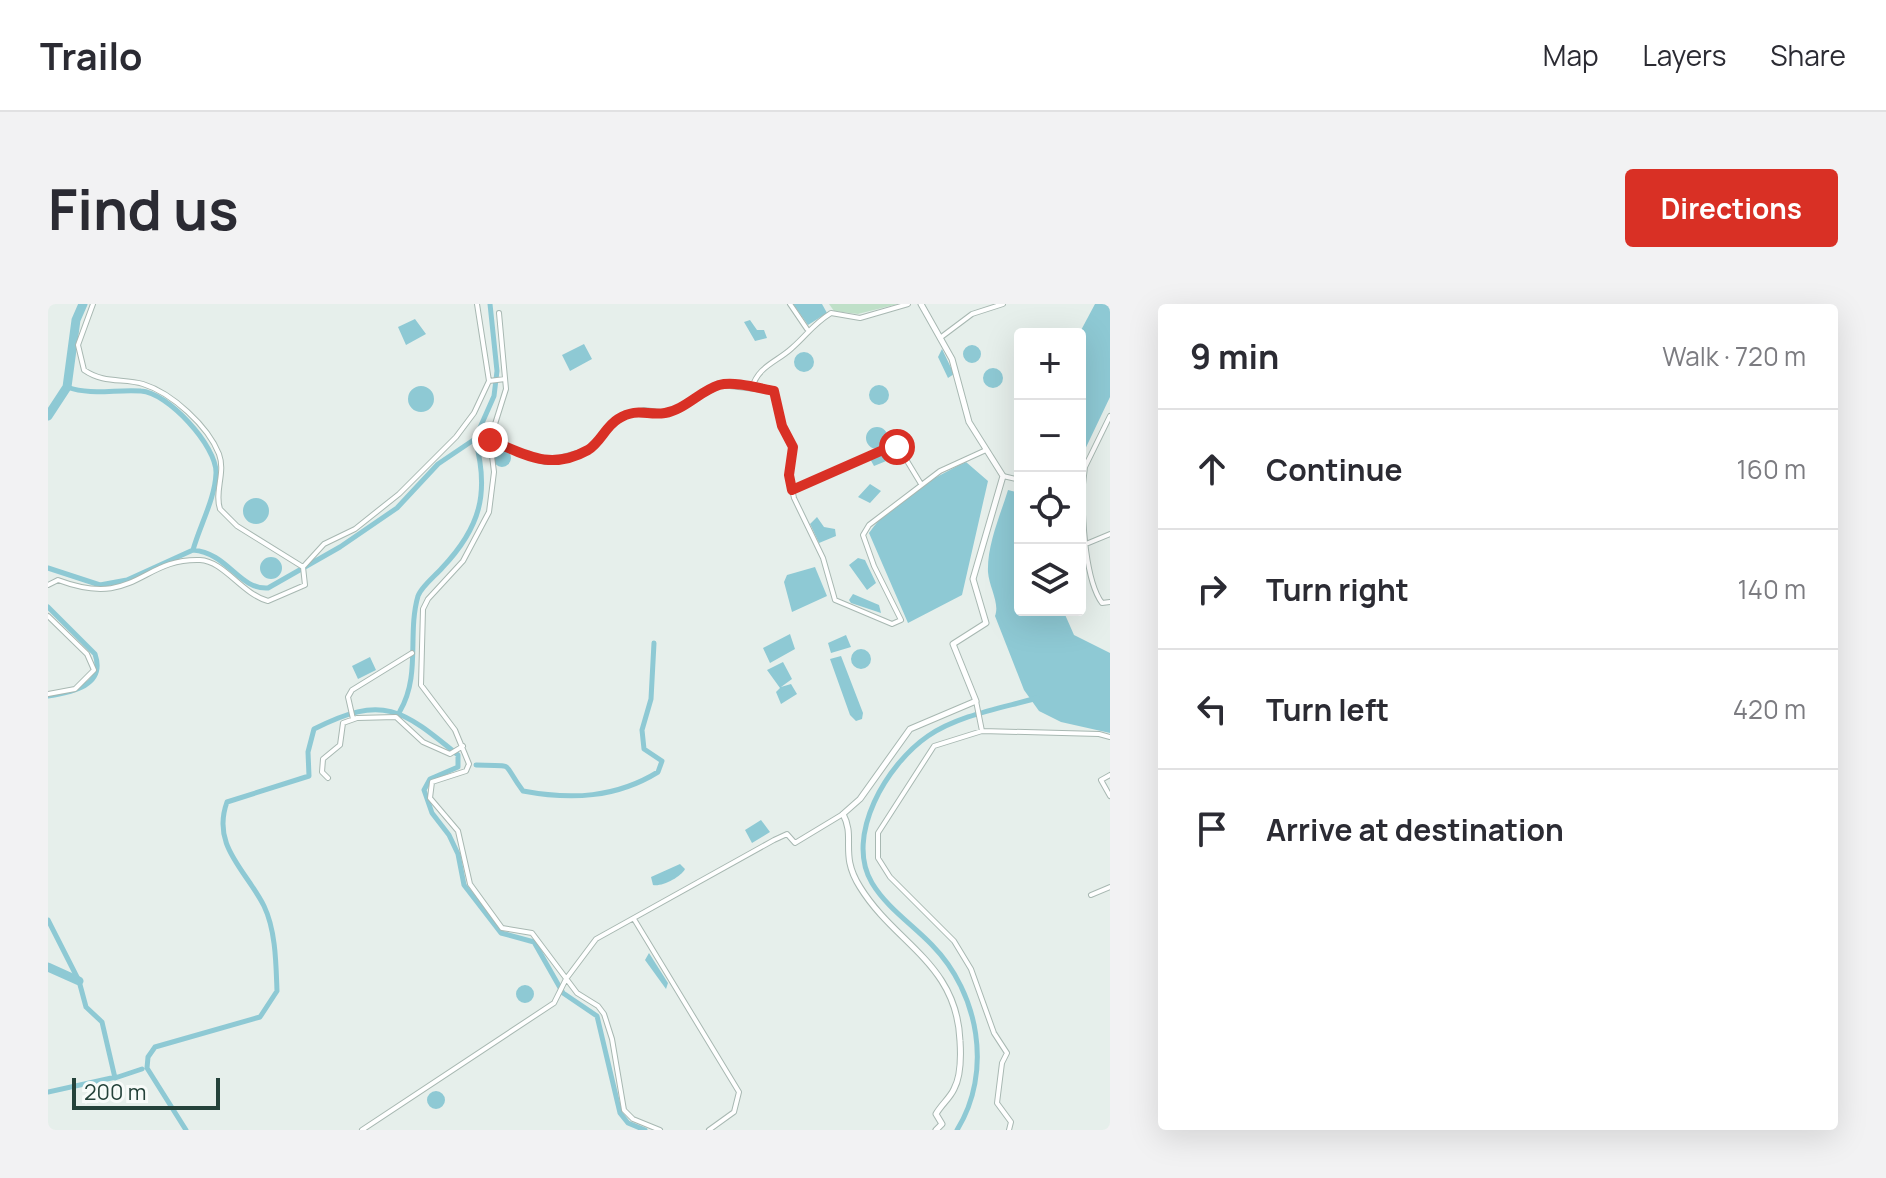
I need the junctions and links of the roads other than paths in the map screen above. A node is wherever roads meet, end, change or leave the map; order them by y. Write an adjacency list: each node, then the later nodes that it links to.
1 (93, 304): 23 (street)
2 (477, 304): 11 (street)
3 (790, 304): 8 (street)
4 (908, 304): 8 (street)
5 (921, 304): 9 (street)
6 (1003, 304): 9 (street)
7 (499, 313): 10 (street)
8 (807, 329): 12 (street)
9 (940, 338): 15 (street)
10 (505, 379): 11 (street); 14 (street)
11 (489, 381): 23 (street)
12 (752, 388): 14 (street); 20 (street)
13 (1110, 416): 16 (street)
14 (490, 440): 33 (street)
15 (986, 450): 17 (street); 19 (street)
16 (1084, 472)
17 (1003, 476): 18 (street); 29 (street)
18 (1014, 479)
19 (921, 484): 20 (street); 20 (street)
20 (792, 490)
21 (1110, 534): 22 (street)
22 (1086, 544): 25 (street)
23 (303, 567): 24 (street)
24 (48, 585)
25 (1110, 602)
26 (48, 616): 28 (street)
27 (412, 653): 30 (street)
28 (48, 694)
29 (976, 701): 31 (street); 37 (street)
30 (353, 719): 33 (street); 35 (street)
31 (982, 731): 32 (street); 48 (street)
32 (1110, 737)
33 (463, 746): 41 (street)
34 (1110, 775): 36 (street)
35 (328, 778)
36 (1110, 796)
37 (843, 814): 40 (street); 42 (street)
38 (1110, 887): 39 (street)
39 (1091, 895)
40 (634, 919): 41 (street); 45 (street)
41 (565, 981): 43 (street); 44 (street)
42 (942, 1124): 46 (street); 47 (street)
43 (362, 1130)
44 (660, 1130)
45 (709, 1130)
46 (936, 1130)
47 (947, 1130)
48 (1009, 1130)

